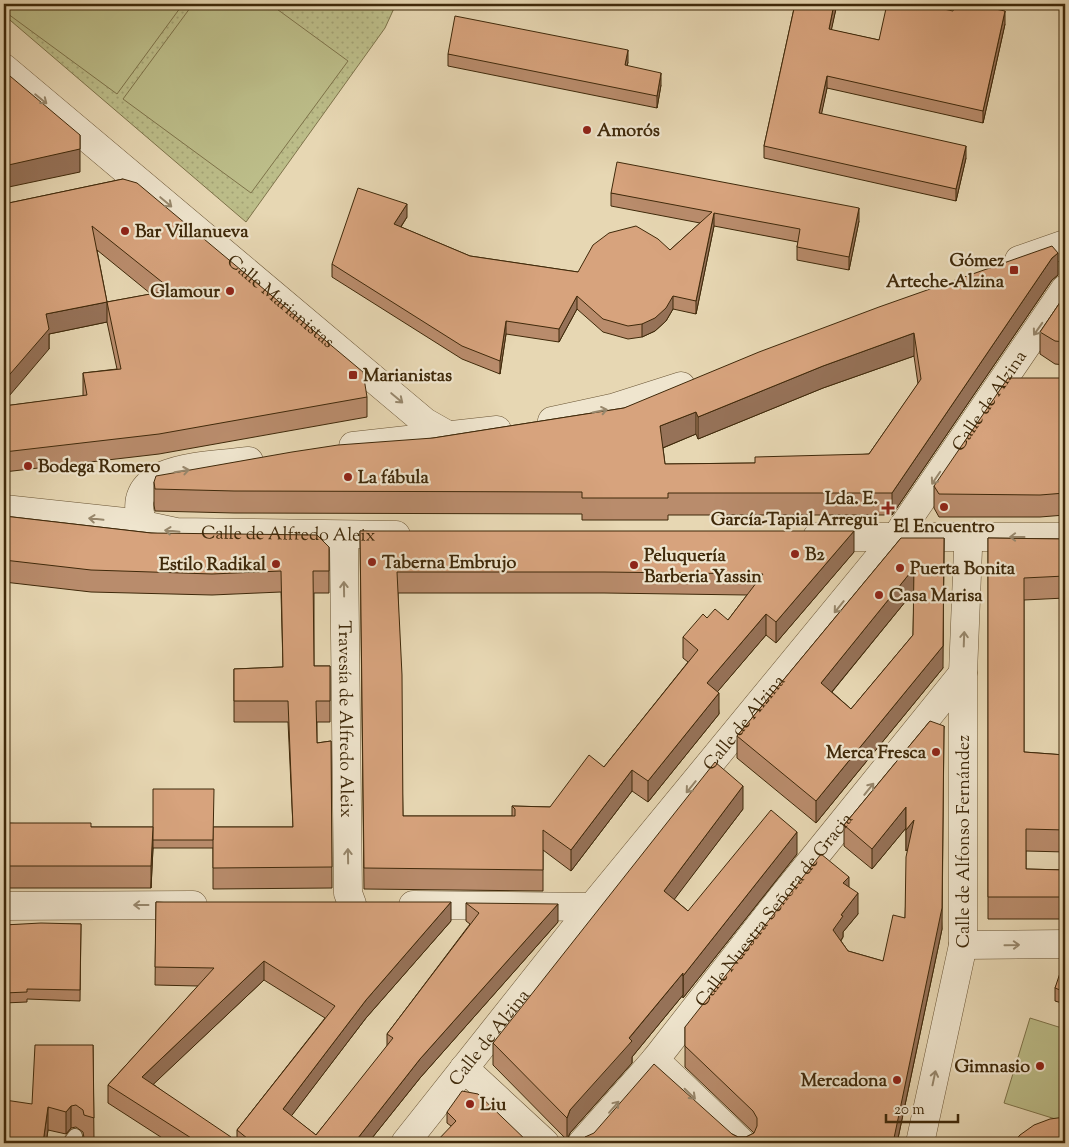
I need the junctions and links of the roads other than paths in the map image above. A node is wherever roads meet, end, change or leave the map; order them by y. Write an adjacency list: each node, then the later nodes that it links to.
1 (4, 68): 2 (street, Calle Marianistas, one-way to 2)
2 (136, 177): 3 (street); 10 (street, Calle Marianistas, one-way to 10)
3 (108, 183)
4 (1063, 246): 5 (street)
5 (994, 269)
6 (1065, 288): 9 (street, Calle de Alzina, one-way to 9)
7 (700, 379): 10 (street, one-way to 7)
8 (1030, 379): 9 (street)
9 (1002, 381): 18 (street, Calle de Alzina, one-way to 18)
10 (448, 435): 11 (street)
11 (327, 450)
12 (270, 458): 14 (street, one-way to 12)
13 (4, 509): 14 (street, Calle de Alfredo Aleix, one-way to 13)
14 (144, 526): 15 (street, Calle de Alfredo Aleix, one-way to 14)
15 (339, 535): 16 (street, Calle de Alfredo Aleix); 23 (street, Travesía de Alfredo Aleix, one-way to 15)
16 (418, 535)
17 (794, 537): 18 (street)
18 (896, 537): 19 (street); 26 (street, Calle de Alzina, one-way to 26)
19 (964, 537): 20 (street, one-way to 19); 21 (street, Calle de Alfonso Fernández, one-way to 19)
20 (1065, 537)
21 (963, 673): 28 (street, Calle de Alfonso Fernández); 29 (street, Calle Nuestra Señora de Gracia, one-way to 21)
22 (323, 904): 23 (street)
23 (352, 904): 26 (street)
24 (216, 905): 25 (street, one-way to 25)
25 (4, 906)
26 (592, 907): 30 (street, Calle de Alzina)
27 (1065, 944): 28 (street, one-way to 27)
28 (963, 945): 35 (street, Calle de Alfonso Fernández, one-way to 28)
29 (655, 1060): 33 (street, Calle Nuestra Señora de Gracia, one-way to 29); 34 (street, one-way to 34)
30 (464, 1068): 31 (street, Calle de Alzina); 32 (street)
31 (404, 1143)
32 (545, 1143)
33 (582, 1143)
34 (742, 1143)
35 (920, 1143)

